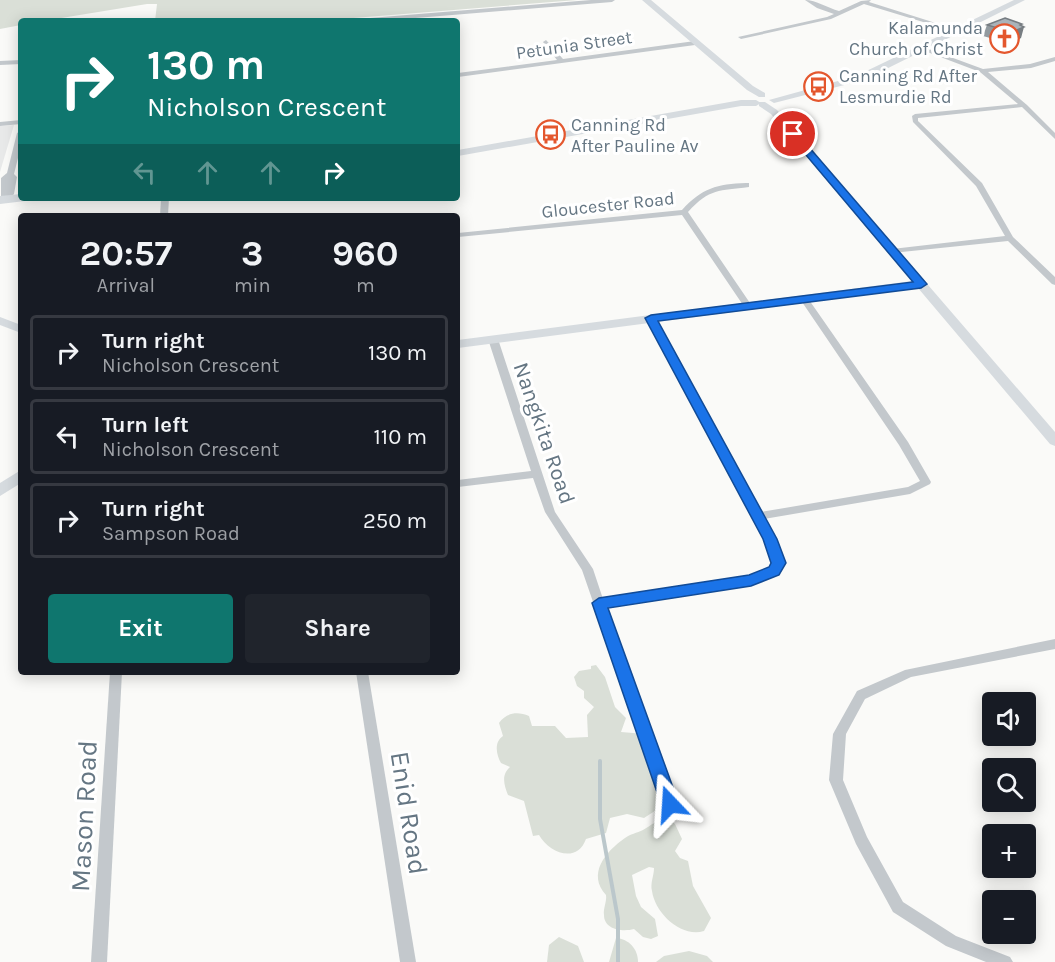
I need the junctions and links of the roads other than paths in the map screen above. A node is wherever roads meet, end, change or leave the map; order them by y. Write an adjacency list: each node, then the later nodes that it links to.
1 (612, 0): 7 (street)
2 (646, 0): 11 (street)
3 (808, 0): 6 (street)
4 (1021, 0): 8 (main road)
5 (865, 1): 6 (street); 8 (street)
6 (838, 13): 9 (street)
7 (394, 18)
8 (958, 31): 12 (main road)
9 (741, 37)
10 (546, 42): 15 (street)
11 (695, 44): 15 (street, Petunia Street); 19 (street)
12 (924, 48): 17 (street); 19 (main road)
13 (1055, 59): 17 (street)
14 (18, 62): 16 (street)
15 (562, 62): 18 (street, Petunia Street)
16 (0, 63)
17 (982, 71): 20 (street)
18 (460, 75)
19 (760, 100): 25 (main road); 31 (street)
20 (1023, 105): 23 (street); 30 (street)
21 (18, 122): 22 (street)
22 (0, 124)
23 (1053, 133)
24 (18, 143): 27 (street)
25 (460, 153)
26 (746, 185): 28 (street)
27 (8, 196)
28 (684, 212): 29 (street, Gloucester Road); 35 (street, Gloucester Road)
29 (460, 235)
30 (1010, 238): 31 (street); 32 (street)
31 (892, 251): 33 (street)
32 (1055, 282)
33 (921, 284): 34 (street); 41 (street)
34 (804, 299): 35 (street); 46 (street)
35 (748, 306): 36 (street)
36 (651, 318): 39 (street); 46 (street)
37 (0, 321): 38 (street)
38 (18, 328)
39 (493, 339): 40 (street); 42 (street, Nangkita Road)
40 (460, 344)
41 (1055, 441)
42 (536, 474): 44 (street); 47 (street, Nangkita Road)
43 (18, 477): 45 (street)
44 (460, 484)
45 (0, 491)
46 (758, 516): 47 (street)
47 (599, 603): 51 (street, Nangkita Road)
48 (1055, 644): 54 (street)
49 (116, 675): 52 (street, Mason Road)
50 (362, 675): 53 (street, Enid Road)
51 (670, 804)
52 (99, 962)
53 (408, 962)
54 (1005, 962)

